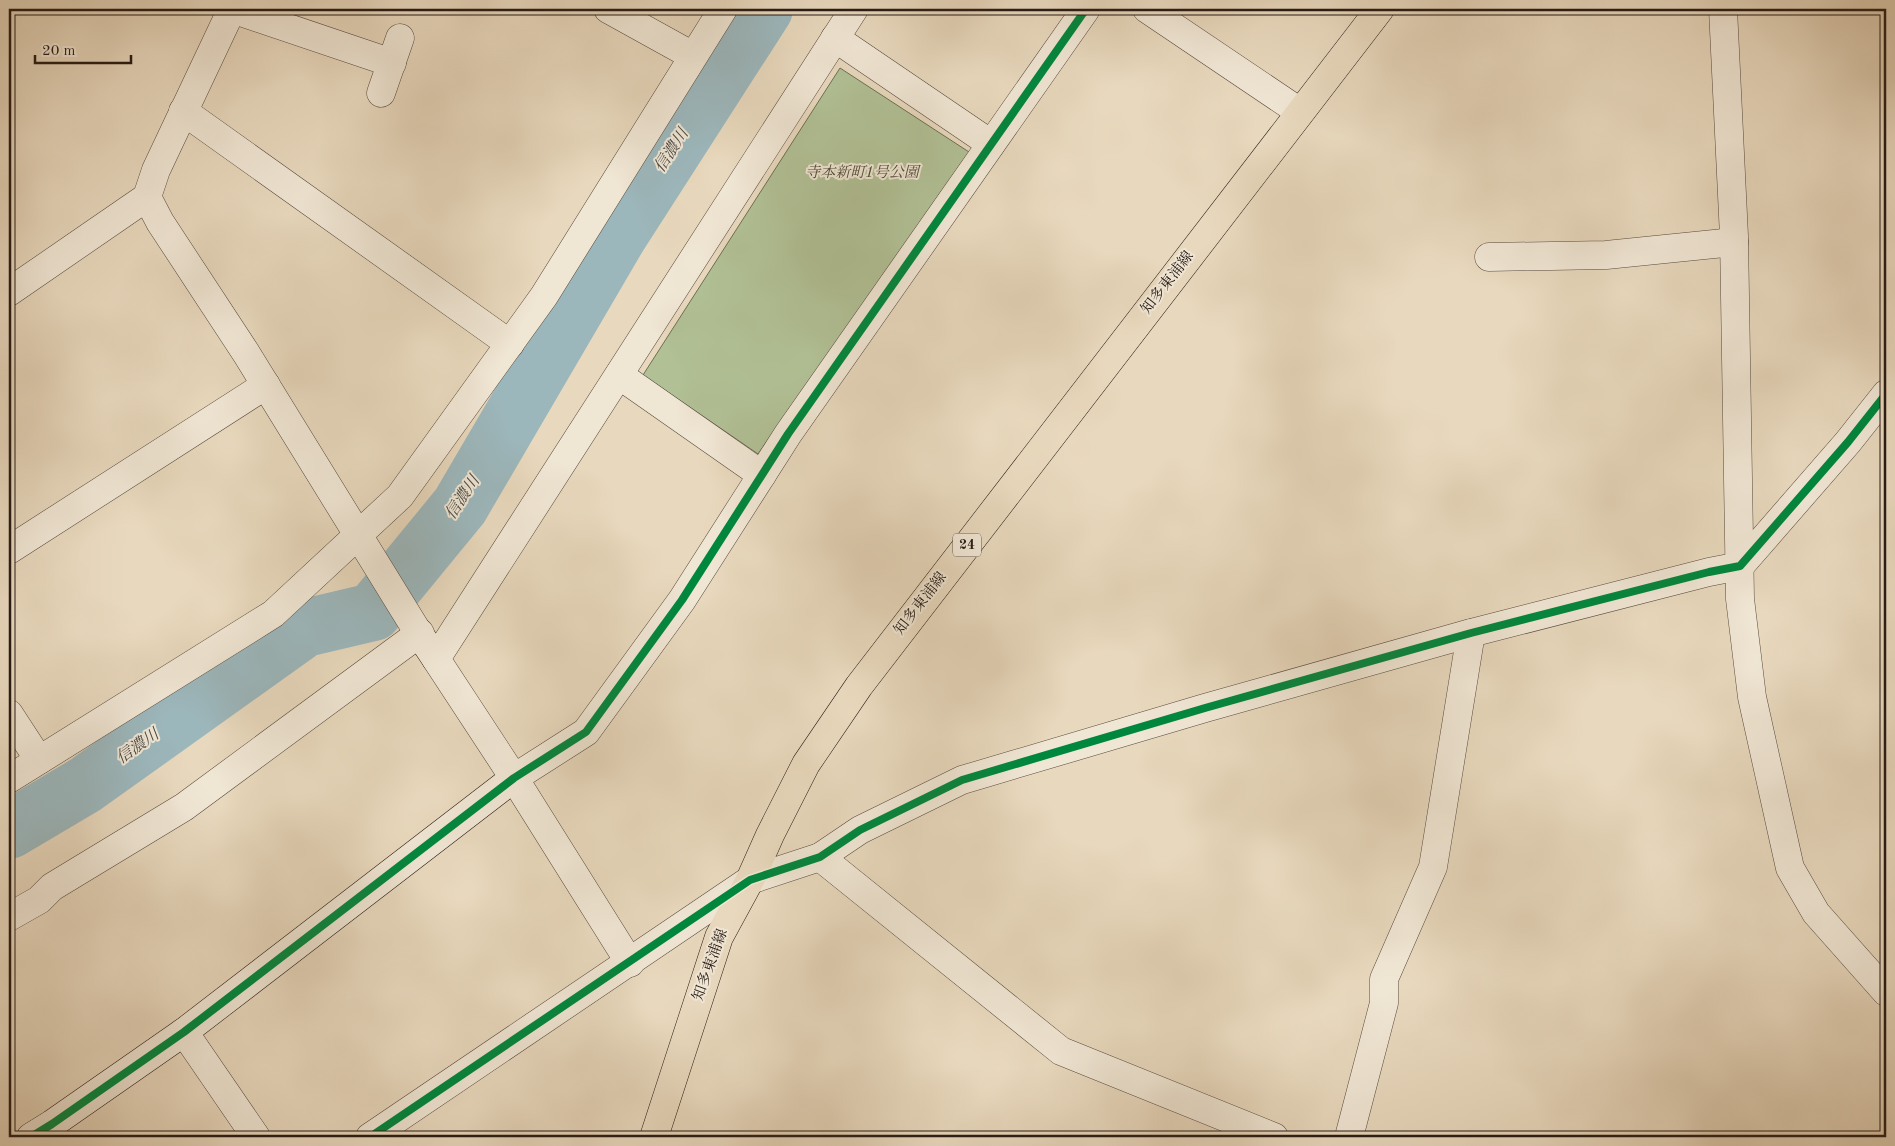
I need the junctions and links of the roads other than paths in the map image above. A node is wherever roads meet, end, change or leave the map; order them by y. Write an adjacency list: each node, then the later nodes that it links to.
1 (232, 9): 11 (street); 12 (street)
2 (608, 9): 10 (street)
3 (723, 9): 10 (street)
4 (854, 9): 9 (street)
5 (1086, 9): 14 (street)
6 (1147, 9): 13 (street)
7 (1380, 9): 13 (main road, 知多東浦線 / 24)
8 (1723, 9): 16 (street)
9 (835, 38): 14 (street); 20 (street)
10 (693, 56): 19 (street)
11 (381, 93)
12 (183, 111): 15 (street); 19 (street)
13 (1300, 112): 35 (main road, 知多東浦線 / 24)
14 (991, 144): 23 (street)
15 (147, 197): 18 (street); 21 (street)
16 (1734, 242): 17 (street); 26 (street)
17 (1489, 257)
18 (9, 292)
19 (510, 344): 24 (street)
20 (619, 375): 23 (street); 29 (street)
21 (266, 386): 24 (street); 25 (street)
22 (1886, 394): 26 (street)
23 (762, 475): 32 (street)
24 (359, 535): 27 (street); 31 (street)
25 (9, 550)
26 (1740, 566): 28 (street); 38 (street)
27 (418, 631): 29 (street); 36 (street)
28 (1471, 633): 34 (street); 45 (street)
29 (436, 659): 32 (street)
30 (9, 714): 31 (street)
31 (39, 760): 33 (street)
32 (514, 778): 37 (street); 39 (street)
33 (9, 779)
34 (820, 857): 35 (street); 44 (street)
35 (750, 880): 37 (street); 43 (main road, 知多東浦線 / 24)
36 (9, 917)
37 (630, 963): 42 (street)
38 (1886, 992)
39 (184, 1032): 40 (street); 41 (street)
40 (31, 1137)
41 (256, 1137)
42 (370, 1137)
43 (654, 1137)
44 (1274, 1137)
45 (1349, 1137)

